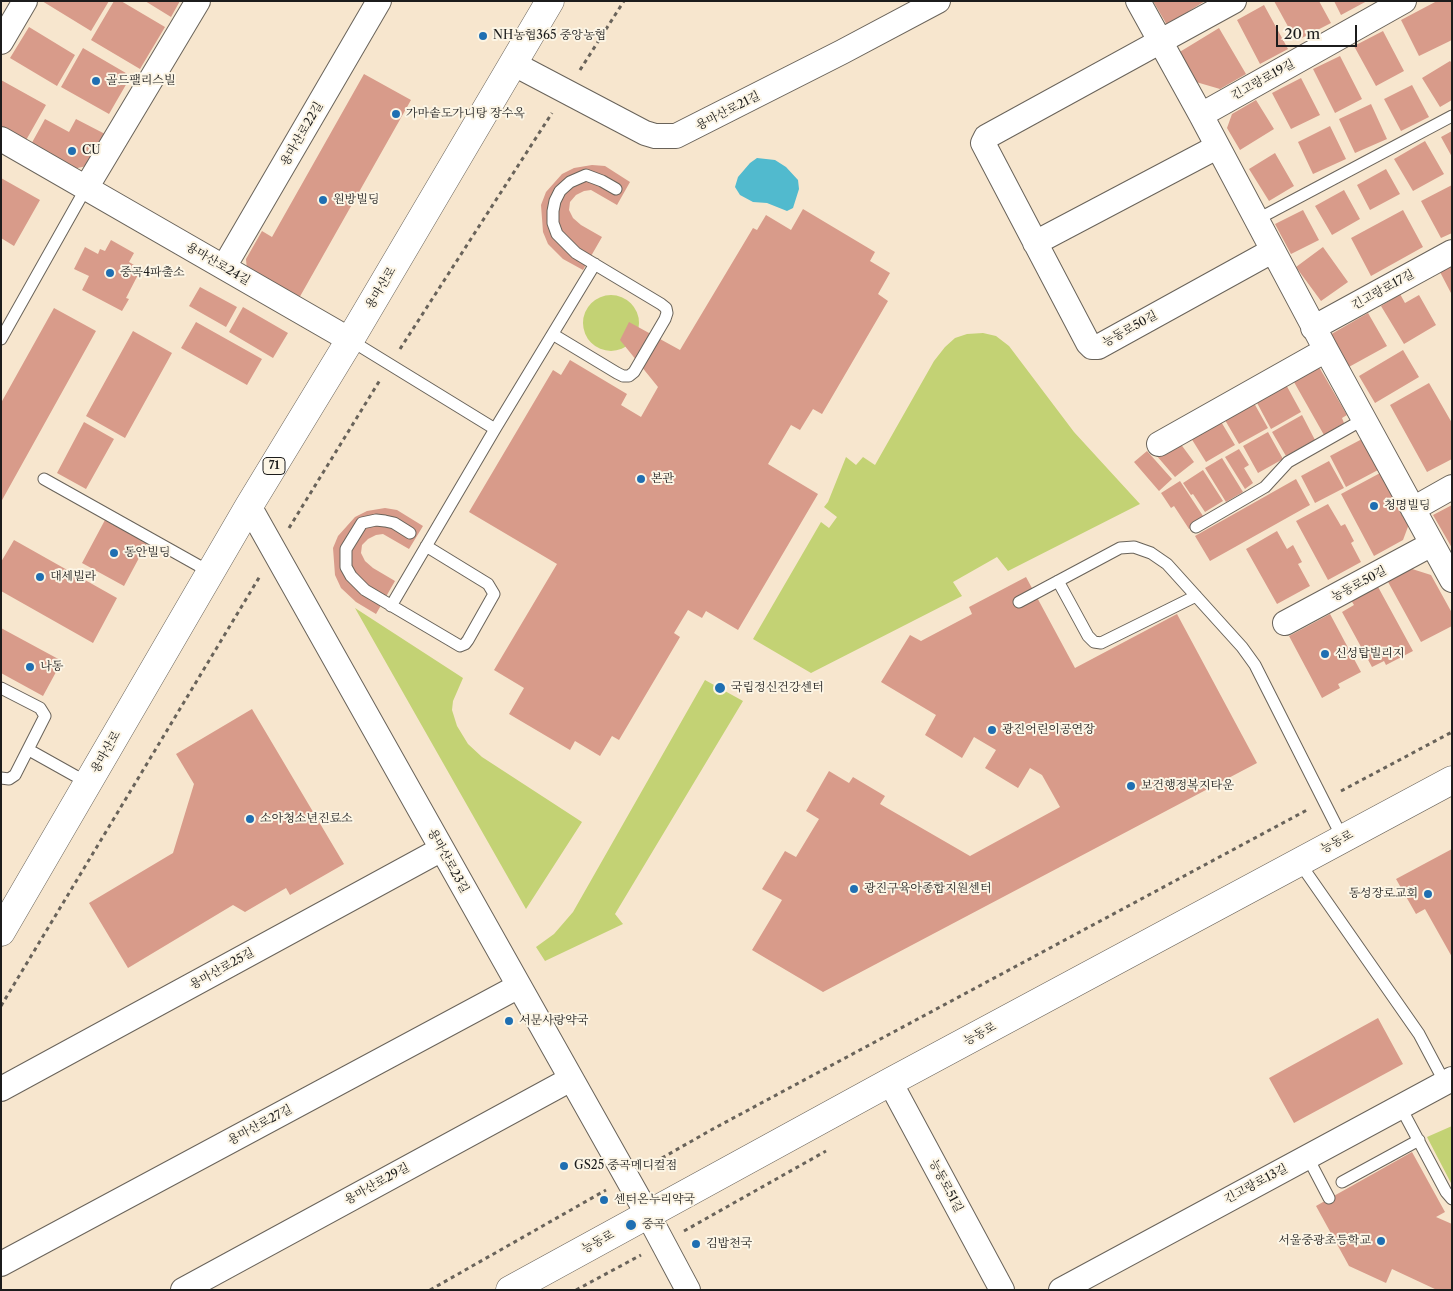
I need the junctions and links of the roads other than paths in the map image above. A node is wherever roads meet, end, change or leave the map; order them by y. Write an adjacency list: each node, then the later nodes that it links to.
1 (25, 1): 10 (street)
2 (198, 1): 16 (street)
3 (379, 1): 23 (street, 용마산로22길)
4 (550, 1): 11 (main road, 용마산로 / 71)
5 (938, 1): 11 (street, 용마산로21길)
6 (1138, 1): 9 (street)
7 (1234, 1): 9 (street, 능동로50길)
8 (1404, 1): 12 (street, 긴고랑로19길)
9 (1160, 41): 12 (street); 19 (street, 능동로50길)
10 (1, 42)
11 (514, 64): 27 (main road, 용마산로 / 71)
12 (1201, 115): 15 (street)
13 (1452, 116): 18 (lane)
14 (1, 139): 16 (street, 용마산로24길)
15 (1217, 147): 18 (street); 19 (street)
16 (86, 188): 23 (street, 용마산로24길); 26 (lane)
17 (616, 189): 22 (lane)
18 (1256, 220): 20 (street)
19 (1035, 243): 20 (street, 능동로50길)
20 (1272, 251): 24 (street)
21 (1452, 252): 24 (street, 긴고랑로17길)
22 (595, 264): 25 (lane); 25 (lane)
23 (224, 267): 27 (street, 용마산로24길)
24 (1313, 328): 28 (street)
25 (554, 335): 30 (lane)
26 (1, 339)
27 (350, 340): 30 (lane); 34 (main road, 용마산로 / 71)
28 (1326, 350): 29 (street); 31 (street)
29 (1364, 419): 35 (street); 36 (lane)
30 (495, 429): 39 (lane)
31 (1159, 444)
32 (44, 479): 40 (lane)
33 (1452, 487): 35 (street)
34 (249, 506): 40 (main road, 용마산로 / 71); 53 (street, 용마산로23길)
35 (1413, 509): 38 (street)
36 (1196, 527)
37 (410, 533): 45 (lane)
38 (1432, 544): 41 (street); 46 (street, 농동로50길)
39 (426, 546): 45 (lane); 45 (lane)
40 (210, 573): 51 (main road, 용마산로 / 71)
41 (1452, 580)
42 (1058, 581): 43 (lane); 43 (lane); 44 (lane)
43 (1196, 596): 52 (lane)
44 (1019, 602)
45 (391, 606)
46 (1285, 623)
47 (1, 688): 48 (lane)
48 (29, 750): 49 (lane); 51 (lane)
49 (1, 778)
50 (1452, 780): 52 (main road, 능동로)
51 (88, 783): 55 (main road, 용마산로 / 71)
52 (1343, 839): 54 (main road, 능동로)
53 (442, 849): 56 (street, 용마산로23길); 60 (street, 용마산로25길)
54 (1299, 862): 58 (lane); 59 (main road, 능동로)
55 (1, 932)
56 (519, 986): 57 (street, 용마산로23길); 68 (street, 용마산로27길)
57 (571, 1079): 67 (street, 용마산로23길); 69 (street, 용마산로29길)
58 (1448, 1081): 61 (street, 긴고랑로13길)
59 (890, 1082): 67 (main road, 능동로); 72 (street, 능동로51길)
60 (1, 1088)
61 (1400, 1106): 62 (lane); 63 (street, 긴고랑로13길)
62 (1419, 1140): 64 (lane); 66 (lane)
63 (1307, 1156): 65 (lane); 73 (street, 긴고랑로13길)
64 (1342, 1182)
65 (1329, 1198)
66 (1452, 1199)
67 (648, 1215): 70 (main road, 능동로); 71 (street, 용마산로23길)
68 (1, 1264)
69 (183, 1290)
70 (510, 1290)
71 (688, 1290)
72 (1002, 1290)
73 (1061, 1290)

